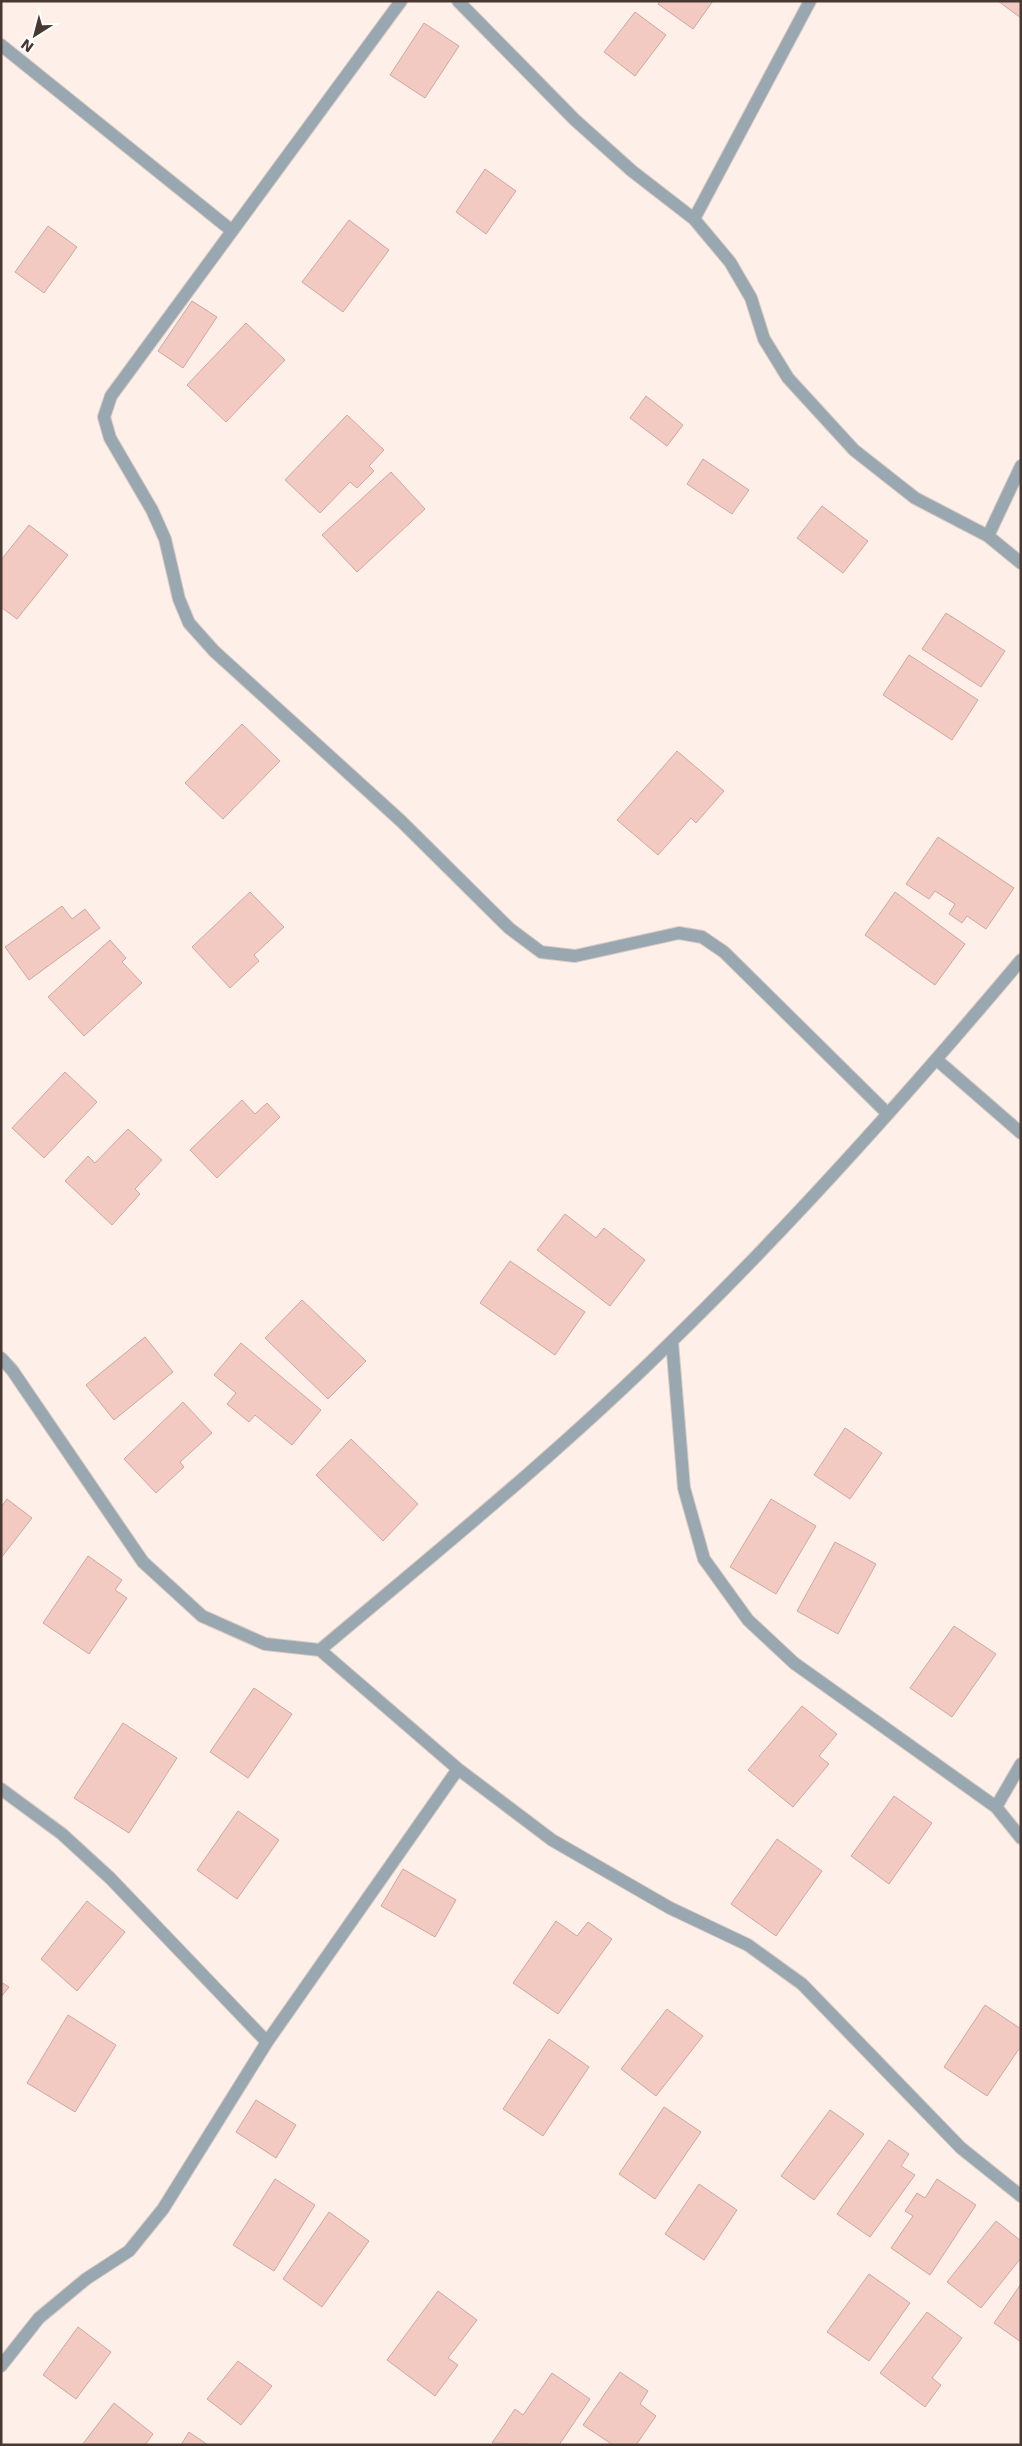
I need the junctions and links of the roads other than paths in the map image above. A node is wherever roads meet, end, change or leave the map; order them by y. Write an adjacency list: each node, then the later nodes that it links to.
1 (401, 1): 6 (street)
2 (458, 1): 5 (street)
3 (810, 1): 5 (street)
4 (2, 48): 6 (street)
5 (694, 219): 8 (street)
6 (232, 230): 12 (street)
7 (1021, 466): 8 (street)
8 (988, 536): 9 (street)
9 (1021, 563)
10 (1021, 960): 11 (street)
11 (937, 1060): 12 (street); 13 (street)
12 (886, 1113): 14 (street)
13 (1021, 1133)
14 (672, 1341): 16 (street); 20 (street)
15 (1, 1358): 16 (street)
16 (320, 1650): 18 (street)
17 (1021, 1764): 20 (street)
18 (458, 1770): 22 (street); 23 (street)
19 (1, 1789): 22 (street)
20 (996, 1808): 21 (street)
21 (1021, 1838)
22 (267, 2042): 24 (street)
23 (1021, 2196)
24 (1, 2366)

